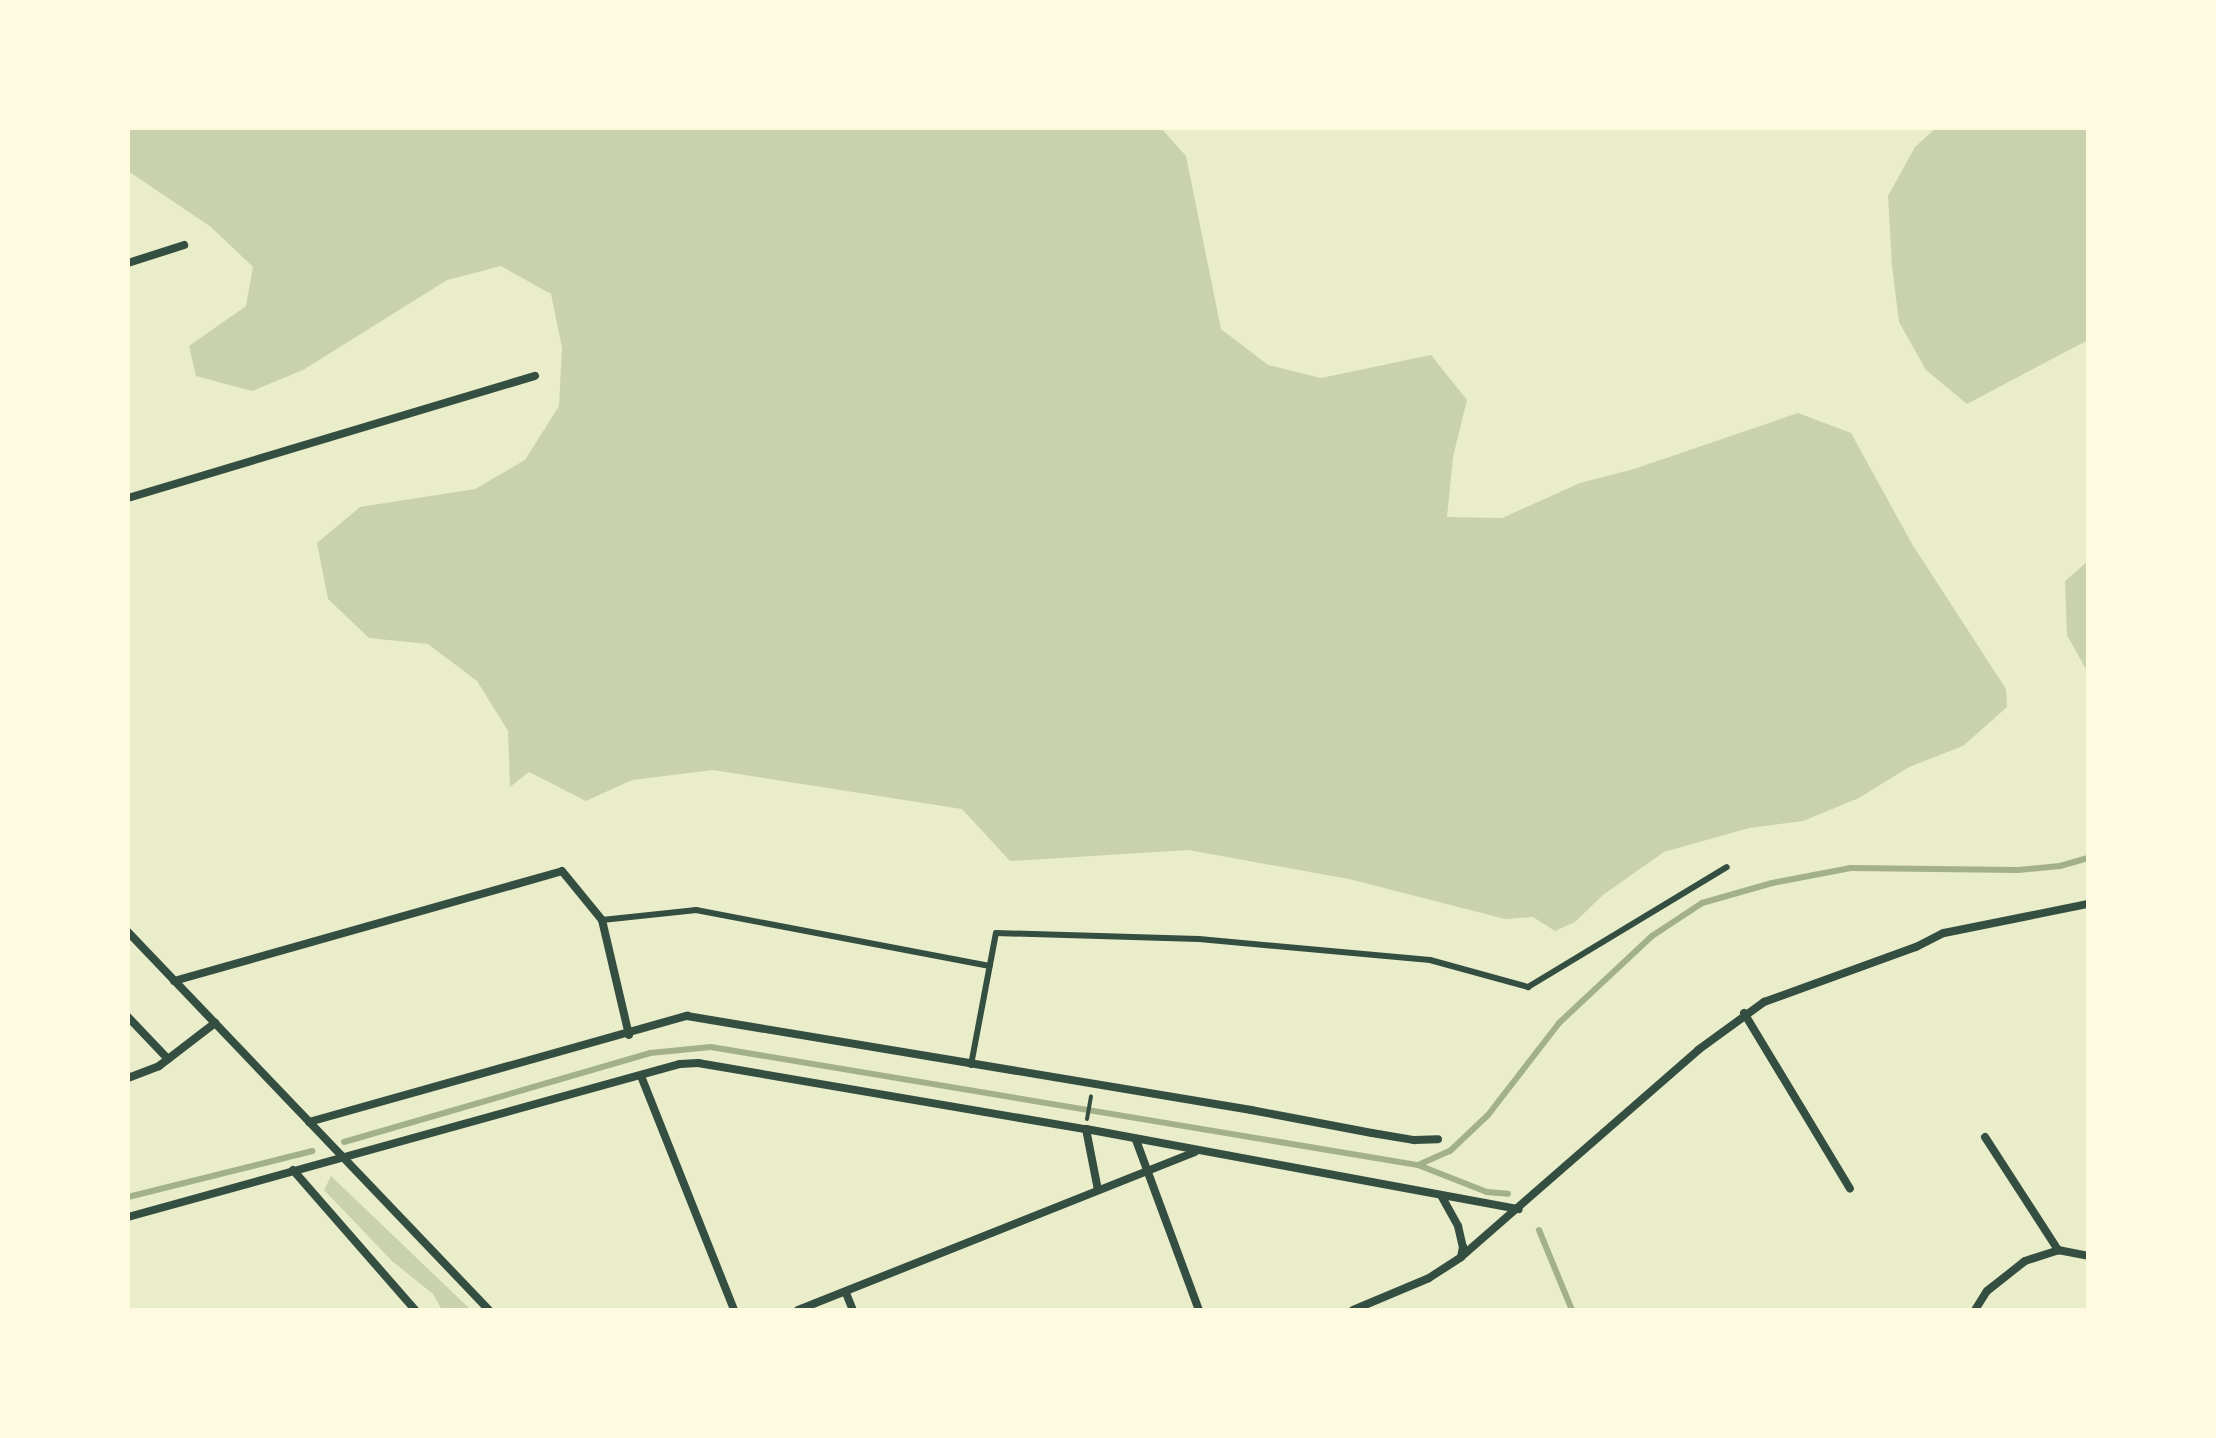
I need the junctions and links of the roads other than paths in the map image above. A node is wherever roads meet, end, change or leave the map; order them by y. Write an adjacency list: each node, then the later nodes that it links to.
1 (184, 245): 2 (street)
2 (128, 263)
3 (535, 376): 4 (street)
4 (128, 498)
5 (1727, 867): 9 (lane)
6 (2088, 904): 11 (street)
7 (602, 920): 9 (lane); 10 (street); 14 (street)
8 (128, 932): 10 (street)
9 (990, 966): 16 (lane)
10 (174, 981): 13 (street)
11 (1744, 1013): 28 (street); 31 (street)
12 (128, 1017): 15 (street)
13 (215, 1023): 15 (street); 19 (street)
14 (629, 1035): 16 (street); 19 (street)
15 (168, 1059): 18 (street)
16 (971, 1065): 22 (street)
17 (641, 1076): 20 (street); 25 (street); 39 (street)
18 (128, 1078)
19 (309, 1122): 25 (street)
20 (1086, 1126): 23 (street); 29 (street)
21 (1985, 1137): 33 (street)
22 (1438, 1139)
23 (1136, 1140): 24 (street); 27 (street)
24 (1195, 1152): 27 (street); 30 (street)
25 (342, 1156): 26 (street); 38 (street)
26 (293, 1170): 32 (street); 37 (street)
27 (1147, 1171): 29 (street); 42 (street)
28 (1850, 1189)
29 (1098, 1190): 36 (street)
30 (1442, 1197): 31 (street); 35 (street)
31 (1519, 1209): 35 (street)
32 (128, 1217)
33 (2058, 1250): 34 (street); 44 (street)
34 (2088, 1256)
35 (1461, 1257): 43 (street)
36 (846, 1293): 40 (street); 41 (street)
37 (415, 1310)
38 (489, 1310)
39 (734, 1310)
40 (798, 1310)
41 (853, 1310)
42 (1199, 1310)
43 (1353, 1310)
44 (1975, 1310)

